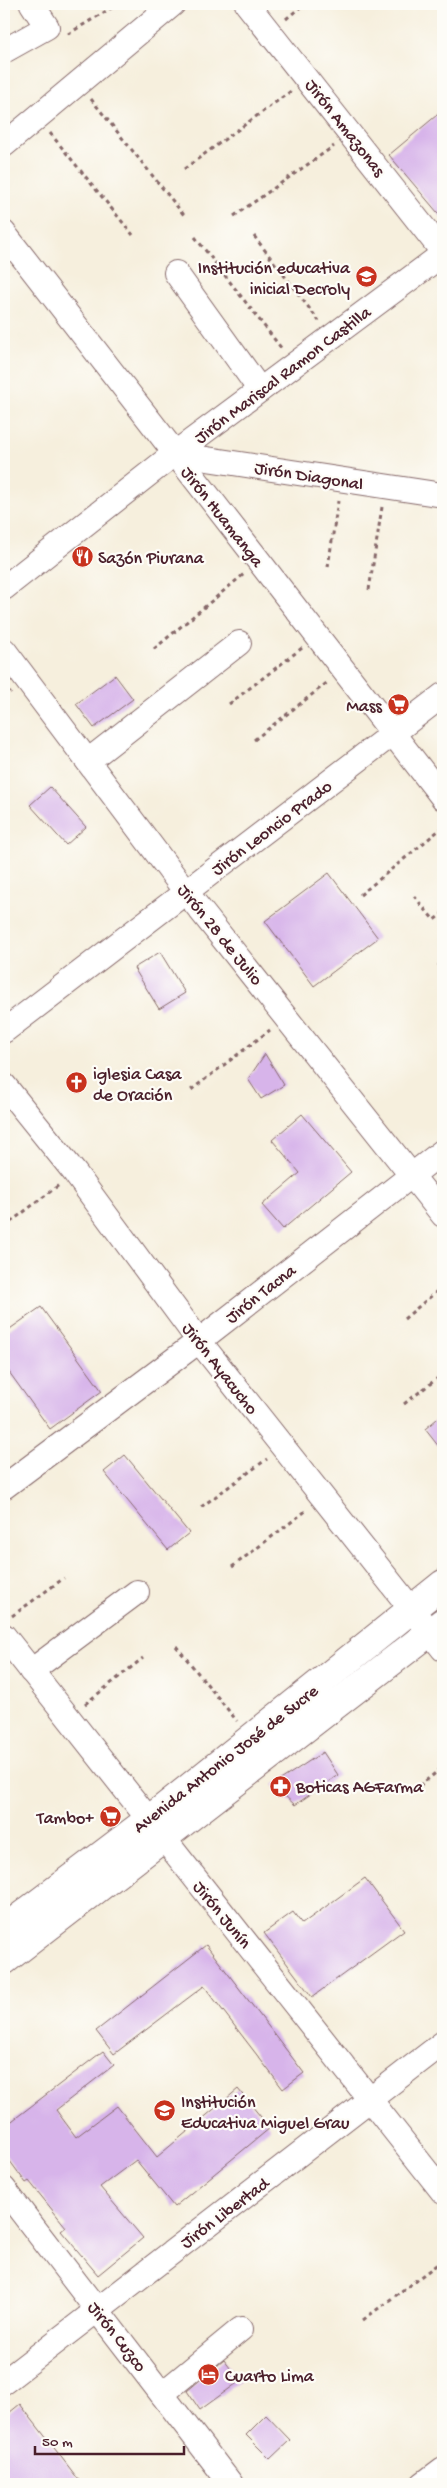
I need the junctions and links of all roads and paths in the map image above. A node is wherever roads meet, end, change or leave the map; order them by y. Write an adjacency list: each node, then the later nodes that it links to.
1 (118, 4): 4 (path)
2 (173, 4): 7 (street)
3 (247, 4): 6 (street, Jirón Amazonas)
4 (41, 18): 5 (street)
5 (4, 51)
6 (308, 79): 9 (street, Jirón Amazonas); 11 (path)
7 (78, 83): 8 (street); 12 (path)
8 (37, 117): 10 (street); 15 (path)
9 (352, 134): 13 (path); 18 (street, Jirón Amazonas)
10 (4, 145)
11 (184, 169)
12 (184, 215)
13 (234, 216)
14 (4, 233): 23 (street, Jirón Huamanga)
15 (133, 235)
16 (195, 236): 21 (path)
17 (254, 236): 20 (path)
18 (443, 253): 20 (street, Jirón Mariscal Ramon Castilla)
19 (176, 273): 22 (street)
20 (330, 337): 21 (street, Jirón Mariscal Ramon Castilla)
21 (294, 364): 22 (street, Jirón Mariscal Ramon Castilla)
22 (260, 390): 23 (street, Jirón Mariscal Ramon Castilla)
23 (174, 454): 24 (street, Jirón Diagonal); 27 (street, Jirón Huamanga); 29 (street, Jirón Mariscal Ramon Castilla)
24 (342, 480): 25 (street, Jirón Diagonal); 28 (path)
25 (385, 486): 26 (street, Jirón Diagonal); 30 (path)
26 (443, 495)
27 (259, 562): 31 (street, Jirón Huamanga); 33 (path)
28 (328, 567)
29 (4, 588)
30 (369, 590)
31 (317, 636): 35 (street, Jirón Huamanga); 37 (path)
32 (239, 643): 40 (street)
33 (154, 649)
34 (4, 650): 40 (street, Jirón 28 de Julio)
35 (343, 671): 38 (street, Jirón Huamanga); 39 (path)
36 (443, 696): 38 (street, Jirón Leoncio Prado)
37 (228, 704)
38 (393, 734): 41 (street, Jirón Huamanga); 43 (street, Jirón Leoncio Prado)
39 (254, 740)
40 (88, 761): 43 (street, Jirón 28 de Julio)
41 (443, 798)
42 (443, 827): 44 (path)
43 (186, 892): 49 (street, Jirón 28 de Julio); 50 (street, Jirón Leoncio Prado)
44 (360, 895)
45 (414, 896): 46 (path)
46 (443, 913)
47 (443, 962): 48 (path)
48 (438, 966)
49 (287, 1018): 52 (path); 55 (street, Jirón 28 de Julio)
50 (4, 1031)
51 (4, 1085): 54 (street, Jirón Ayacucho)
52 (191, 1090)
53 (443, 1151): 55 (street, Jirón Tacna)
54 (74, 1173): 57 (path); 60 (street, Jirón Ayacucho)
55 (413, 1175): 56 (street, Jirón 28 de Julio); 60 (street, Jirón Tacna)
56 (443, 1215)
57 (4, 1227)
58 (443, 1286): 59 (path)
59 (404, 1319)
60 (199, 1341): 63 (street, Jirón Ayacucho); 64 (street, Jirón Tacna)
61 (443, 1374): 62 (path)
62 (404, 1404)
63 (283, 1447): 65 (street, Jirón Ayacucho); 66 (path)
64 (4, 1487)
65 (323, 1497): 67 (path); 71 (street, Jirón Ayacucho)
66 (201, 1507)
67 (232, 1567)
68 (64, 1578): 72 (path)
69 (443, 1584): 71 (main road, Avenida Antonio José de Sucre)
70 (137, 1592): 76 (street)
71 (412, 1609): 73 (street, Jirón Ayacucho); 78 (main road, Avenida Antonio José de Sucre)
72 (8, 1626): 76 (street, Jirón Junín)
73 (439, 1634): 81 (main road, Avenida Antonio José de Sucre)
74 (176, 1646): 78 (path)
75 (144, 1658): 77 (path)
76 (31, 1671): 77 (street, Jirón Junín)
77 (68, 1718): 81 (street, Jirón Junín)
78 (251, 1738): 81 (main road, Avenida Antonio José de Sucre)
79 (443, 1767): 80 (path)
80 (413, 1790)
81 (156, 1829): 82 (main road, Avenida Antonio José de Sucre); 83 (main road, Avenida Antonio José de Sucre); 85 (street, Jirón Junín)
82 (4, 1929)
83 (4, 1961)
84 (443, 2043): 85 (street, Jirón Libertad)
85 (372, 2099): 87 (street, Jirón Junín); 89 (street, Jirón Libertad)
86 (4, 2189): 89 (street, Jirón Cuzco)
87 (443, 2192)
88 (443, 2260): 90 (path)
89 (97, 2309): 92 (street, Jirón Libertad); 93 (street, Jirón Cuzco)
90 (363, 2320)
91 (241, 2329): 93 (street)
92 (4, 2382)
93 (162, 2394): 95 (street, Jirón Cuzco)
94 (443, 2469): 96 (street)
95 (231, 2484)
96 (423, 2484)

